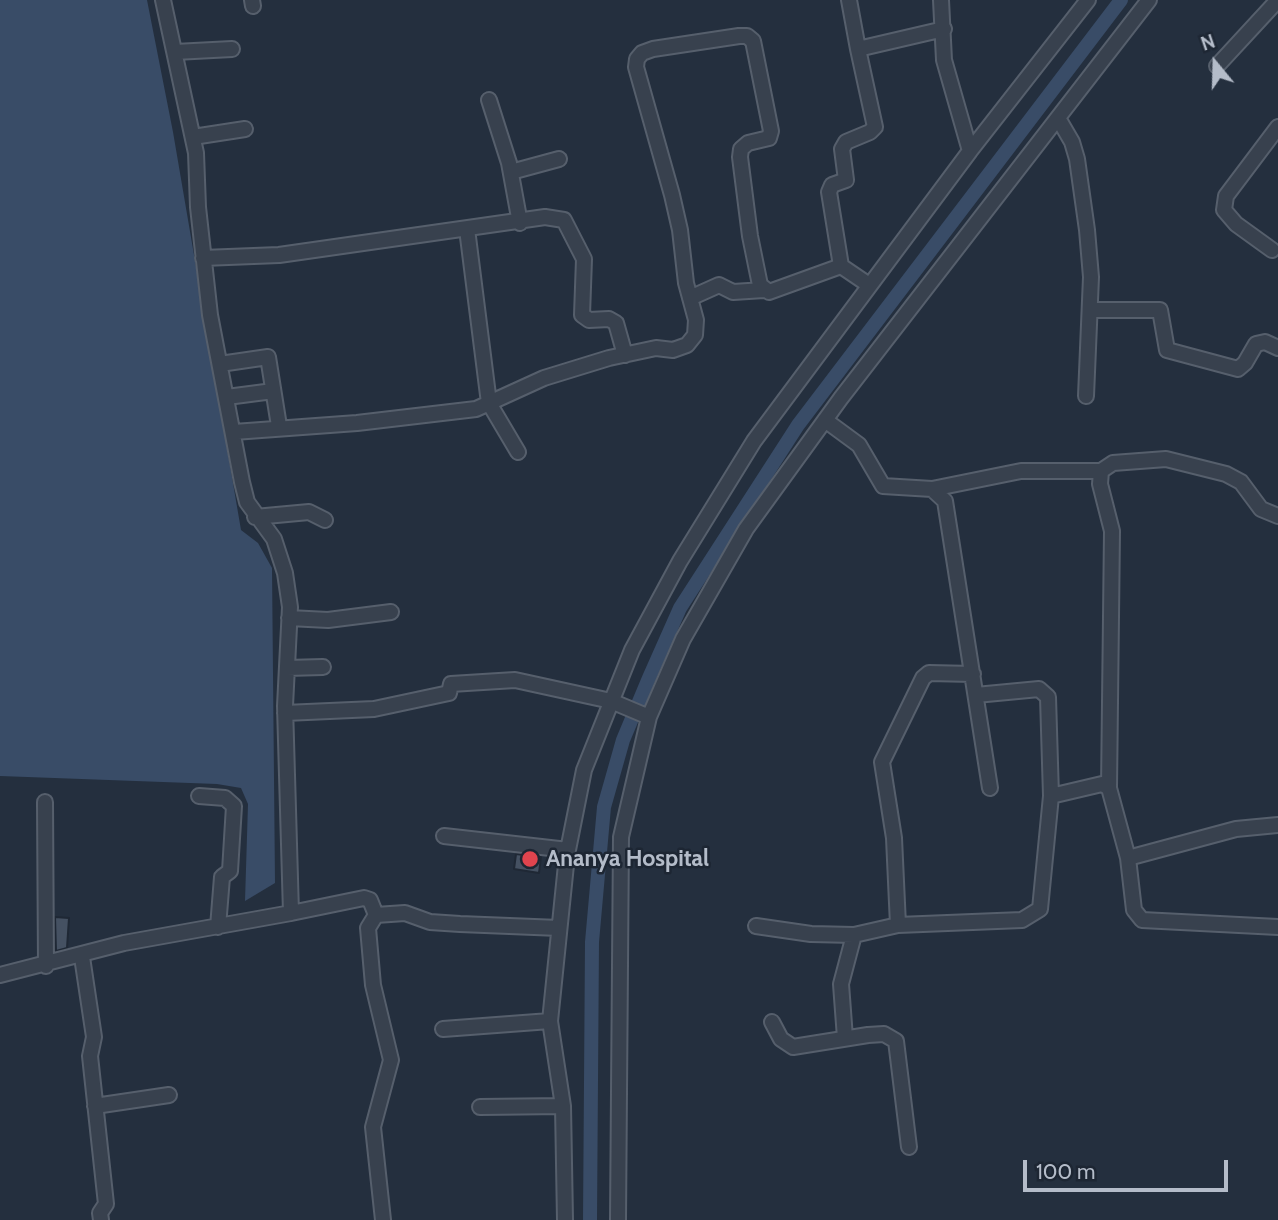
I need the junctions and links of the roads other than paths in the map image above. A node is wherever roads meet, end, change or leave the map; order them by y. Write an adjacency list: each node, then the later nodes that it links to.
1 (163, 0): 10 (street)
2 (849, 0): 8 (street)
3 (941, 0): 7 (street)
4 (1088, 0): 17 (street)
5 (1149, 0): 13 (street)
6 (1278, 0): 11 (street)
7 (944, 29): 8 (street); 17 (street)
8 (858, 48): 24 (street)
9 (232, 49): 10 (street)
10 (175, 52): 16 (street)
11 (1217, 66)
12 (489, 100): 19 (street)
13 (1058, 118): 28 (street); 36 (street)
14 (1278, 127): 22 (street)
15 (245, 129): 16 (street)
16 (193, 137): 23 (street)
17 (970, 151): 25 (street)
18 (559, 159): 19 (street)
19 (511, 172): 20 (street)
20 (520, 223): 21 (street); 30 (street)
21 (467, 229): 23 (street); 35 (street)
22 (1276, 249)
23 (203, 258): 31 (street)
24 (841, 266): 25 (street); 26 (street)
25 (869, 285): 51 (street)
26 (764, 290): 27 (street); 27 (street)
27 (690, 298): 30 (street)
28 (1090, 310): 29 (street); 33 (street)
29 (1278, 348)
30 (625, 355): 35 (street)
31 (220, 364): 32 (street); 34 (street)
32 (274, 391): 34 (street); 37 (street)
33 (1086, 396)
34 (227, 397): 38 (street)
35 (489, 403): 37 (street); 39 (street)
36 (825, 420): 41 (street); 53 (street)
37 (279, 426): 38 (street)
38 (234, 432): 43 (street)
39 (518, 452)
40 (1101, 471): 41 (street); 42 (street); 55 (street)
41 (932, 489): 49 (street)
42 (1278, 516)
43 (255, 517): 44 (street); 46 (street)
44 (325, 520)
45 (391, 612): 46 (street)
46 (289, 618): 48 (street)
47 (323, 667): 48 (street)
48 (287, 668): 52 (street)
49 (973, 674): 50 (street); 65 (street)
50 (976, 695): 54 (street); 57 (street)
51 (616, 703): 52 (street); 53 (street); 61 (street)
52 (285, 713): 63 (street)
53 (645, 716): 86 (street)
54 (990, 788)
55 (1109, 788): 57 (street); 62 (street)
56 (199, 796): 67 (street)
57 (1051, 796): 65 (street)
58 (45, 802): 72 (street)
59 (1278, 825): 62 (street)
60 (444, 836): 61 (street)
61 (568, 850): 69 (street)
62 (1128, 858): 68 (street)
63 (291, 913): 64 (street); 67 (street)
64 (376, 915): 69 (street); 84 (street)
65 (898, 925): 70 (street)
66 (756, 926): 70 (street)
67 (218, 927): 71 (street)
68 (1278, 927)
69 (559, 928): 74 (street)
70 (854, 935): 77 (street)
71 (82, 957): 72 (street); 79 (street)
72 (46, 966): 73 (street)
73 (0, 975)
74 (550, 1021): 76 (street); 80 (street)
75 (772, 1021): 77 (street)
76 (443, 1029)
77 (845, 1038): 82 (street)
78 (169, 1094): 79 (street)
79 (95, 1106): 83 (street)
80 (563, 1106): 81 (street); 85 (street)
81 (480, 1107)
82 (909, 1147)
83 (101, 1220)
84 (383, 1220)
85 (565, 1220)
86 (618, 1220)

